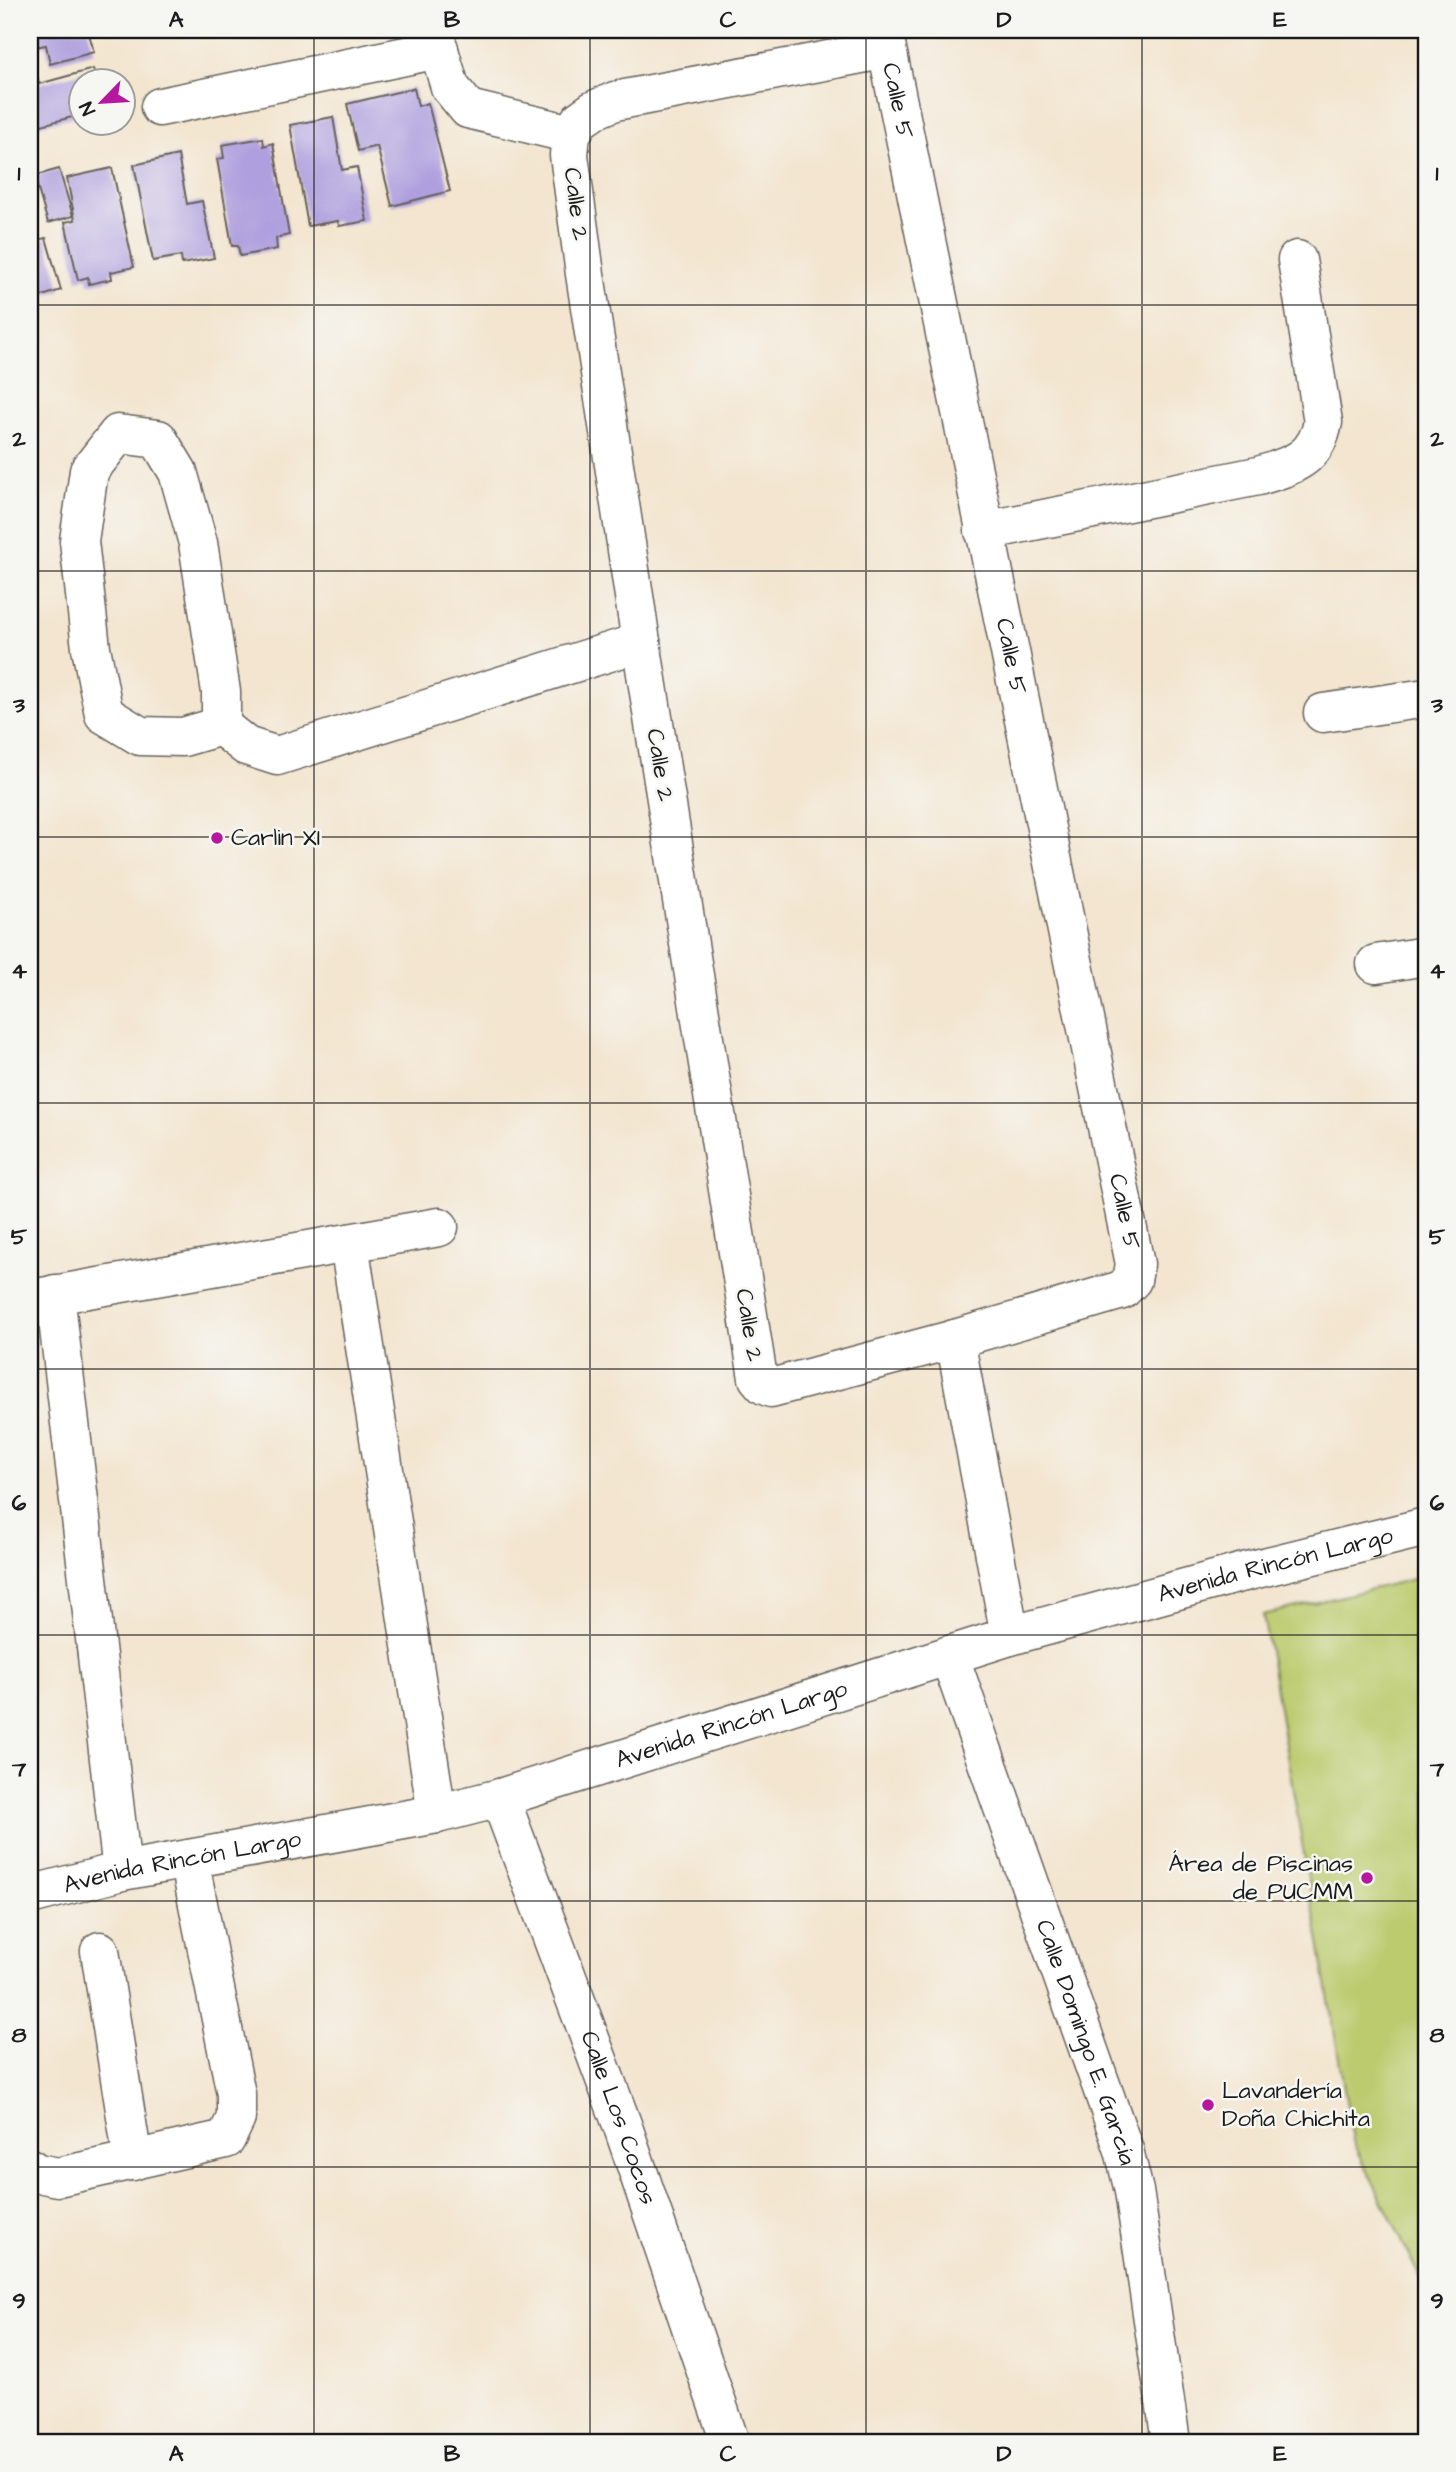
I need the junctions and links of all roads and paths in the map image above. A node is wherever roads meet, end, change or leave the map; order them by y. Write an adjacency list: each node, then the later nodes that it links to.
1 (885, 39): 4 (street); 6 (street, Calle 5)
2 (436, 40): 3 (street); 4 (street)
3 (160, 107)
4 (571, 134): 7 (street, Calle 2)
5 (1297, 260): 6 (street)
6 (984, 531): 16 (street, Calle 5)
7 (641, 642): 10 (street); 16 (street, Calle 2)
8 (1426, 698): 9 (street)
9 (1322, 713)
10 (221, 726): 10 (street)
11 (1426, 956): 12 (street)
12 (1376, 964)
13 (439, 1227): 14 (street)
14 (349, 1243): 15 (street); 21 (street)
15 (42, 1297): 23 (street)
16 (955, 1339): 18 (street)
17 (1426, 1527): 18 (street, Avenida Rincón Largo)
18 (1010, 1636): 19 (street, Avenida Rincón Largo)
19 (949, 1655): 20 (street, Avenida Rincón Largo); 29 (street, Calle Domingo E. García)
20 (500, 1798): 21 (street, Avenida Rincón Largo); 28 (street, Calle Los Cocos)
21 (437, 1814): 22 (street, Avenida Rincón Largo)
22 (189, 1859): 23 (street, Avenida Rincón Largo); 26 (street)
23 (122, 1871): 24 (street, Avenida Rincón Largo)
24 (30, 1895)
25 (100, 1951): 26 (street)
26 (133, 2161): 27 (street)
27 (30, 2168)
28 (730, 2442)
29 (1171, 2442)

